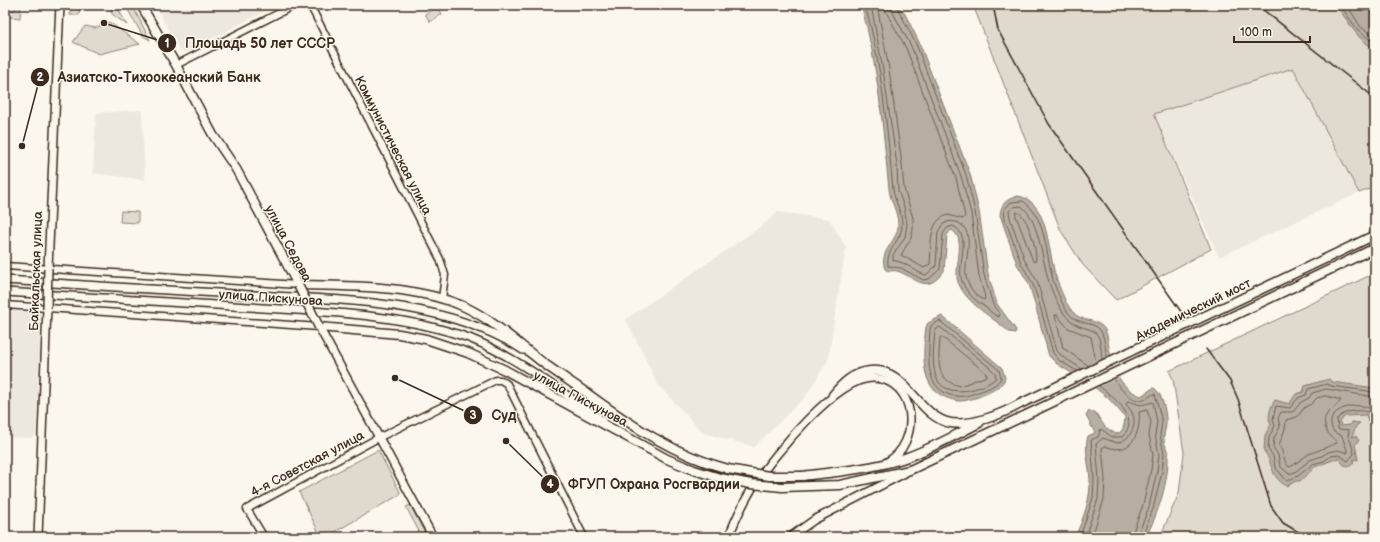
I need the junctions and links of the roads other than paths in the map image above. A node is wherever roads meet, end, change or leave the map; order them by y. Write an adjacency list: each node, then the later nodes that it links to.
1 (60, 5): 9 (main road, Байкальская улица)
2 (141, 5): 5 (main road, улица Седова)
3 (295, 5): 5 (street)
4 (310, 5): 13 (street, Коммунистическая улица)
5 (176, 65): 11 (main road, улица Седова)
6 (1375, 235): 19 (main road, Академический мост, bridge)
7 (1375, 248): 23 (main road, Академический мост, bridge)
8 (5, 266): 9 (street, улица Пискунова)
9 (48, 268): 11 (street, улица Пискунова); 15 (main road, Байкальская улица, bridge)
10 (5, 280): 17 (main road, улица Пискунова)
11 (298, 285): 13 (main road); 16 (main road, улица Седова, bridge)
12 (5, 292): 20 (main road, улица Пискунова)
13 (442, 299): 17 (main road)
14 (5, 305): 15 (street, улица Пискунова)
15 (47, 308): 16 (street, улица Пискунова); 24 (main road, Байкальская улица)
16 (319, 327): 20 (main road, улица Пискунова); 21 (main road, улица Седова)
17 (546, 365): 22 (main road, bridge)
18 (833, 395): 19 (main road); 22 (main road); 28 (main road)
19 (998, 414): 22 (main road)
20 (626, 436): 23 (main road, Академический мост, bridge)
21 (378, 438): 25 (street, 4-я Советская улица); 26 (main road, улица Седова); 27 (street)
22 (883, 463)
23 (910, 470): 29 (main road)
24 (38, 537)
25 (264, 537)
26 (433, 537)
27 (584, 537)
28 (729, 537)
29 (790, 537)

